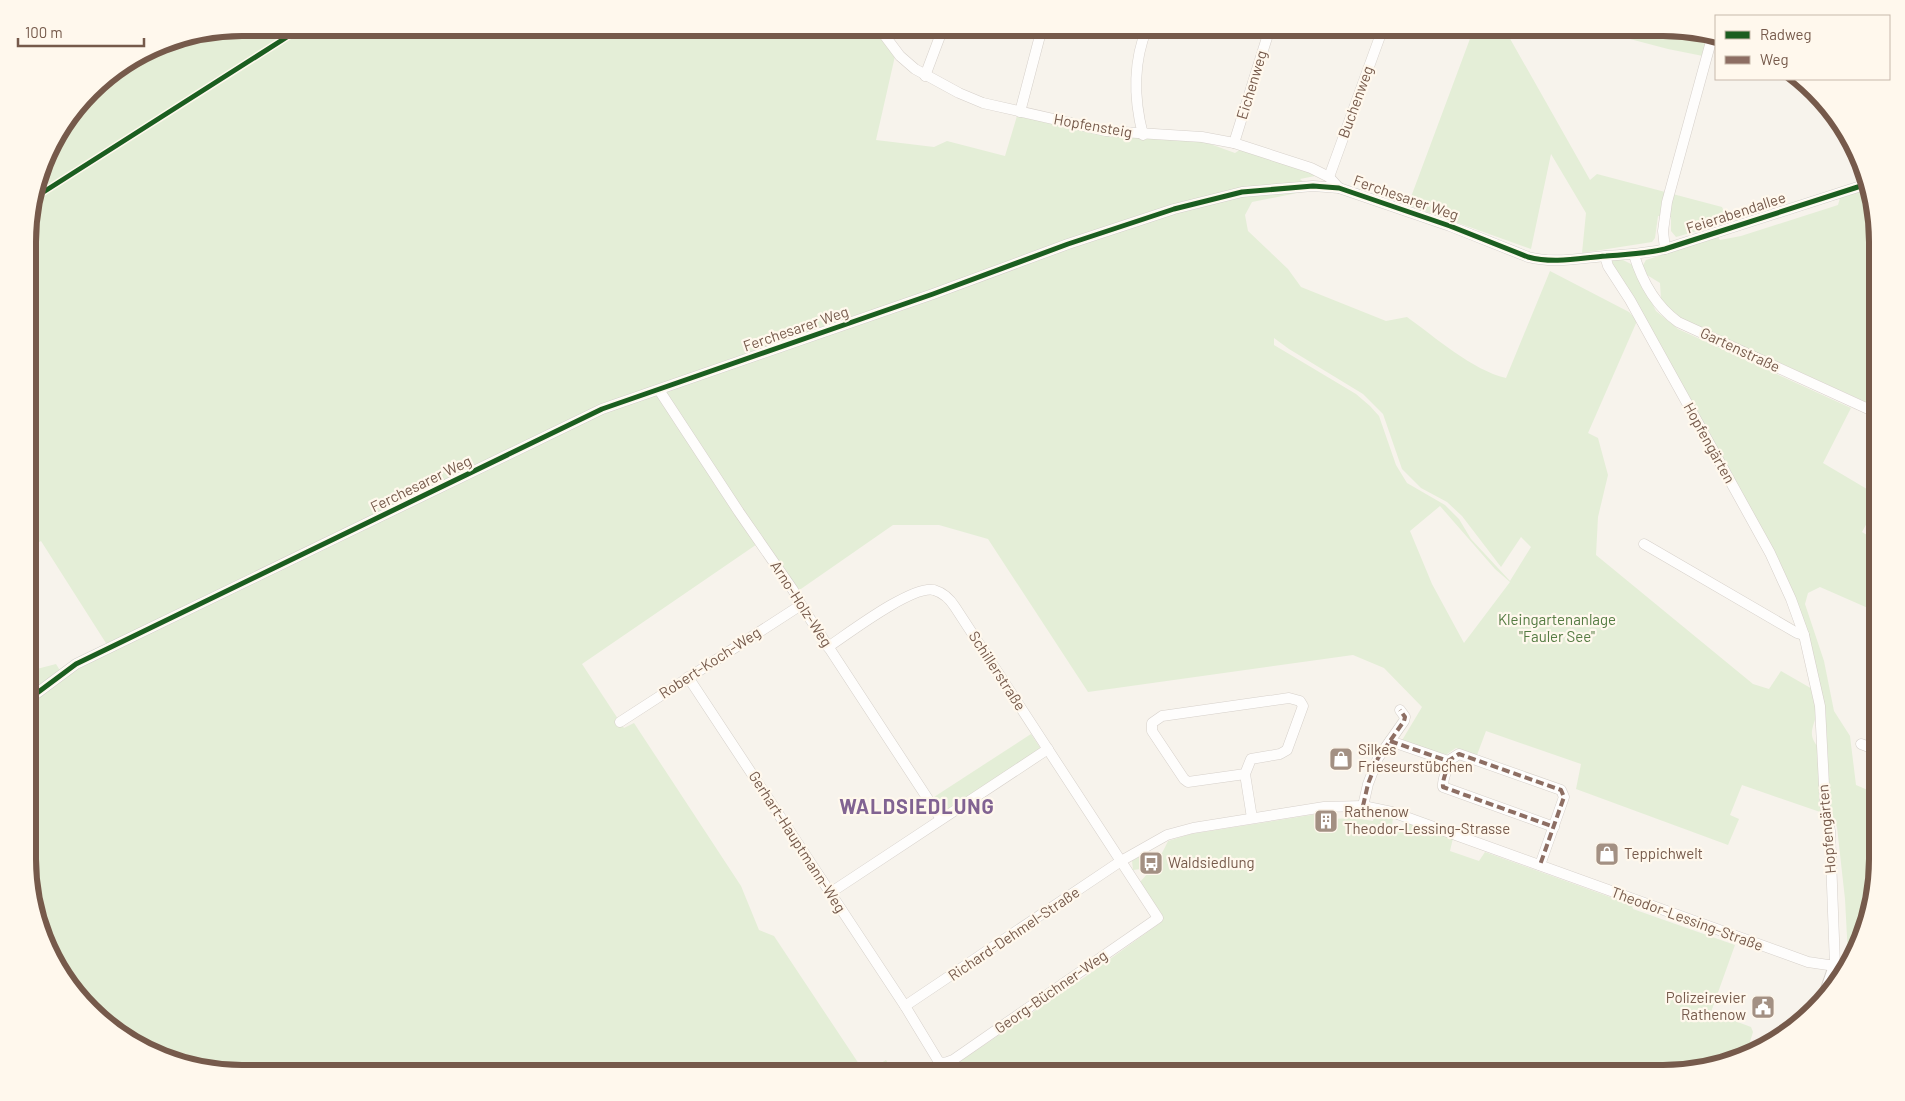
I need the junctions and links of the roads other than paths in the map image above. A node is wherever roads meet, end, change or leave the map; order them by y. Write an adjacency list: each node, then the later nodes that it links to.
1 (885, 36): 8 (street, Hopfensteig)
2 (940, 36): 8 (street)
3 (1040, 36): 9 (street)
4 (1144, 36): 10 (street)
5 (1267, 36): 11 (street, Eichenweg)
6 (1380, 36): 12 (street, Buchenweg)
7 (1713, 48): 15 (street)
8 (926, 76): 9 (street, Hopfensteig)
9 (1020, 112): 10 (street, Hopfensteig)
10 (1143, 135): 11 (street, Hopfensteig)
11 (1234, 143): 12 (street, Hopfensteig)
12 (1328, 177): 14 (street, Ferchesarer Weg)
13 (1861, 186): 15 (street, Feierabendallee)
14 (1339, 188): 17 (street, Ferchesarer Weg); 18 (street, Ferchesarer Weg)
15 (1665, 249): 16 (street, Feierabendallee)
16 (1634, 255): 17 (street, Feierabendallee); 19 (street, Gartenstraße)
17 (1610, 256): 22 (street, Hopfengärten)
18 (659, 390): 21 (street, Arno-Holz-Weg); 25 (street, Ferchesarer Weg)
19 (1869, 409)
20 (1644, 544): 22 (street)
21 (801, 605): 23 (street, Arno-Holz-Weg); 24 (street, Robert-Koch-Weg)
22 (1804, 635): 42 (street, Hopfengärten)
23 (828, 647): 31 (street, Schillerstraße); 36 (street, Arno-Holz-Weg)
24 (688, 677): 27 (street, Robert-Koch-Weg); 40 (street, Gerhart-Hauptmann-Weg)
25 (36, 694)
26 (1400, 710): 28 (street)
27 (620, 722)
28 (1390, 741): 32 (street); 34 (street)
29 (1861, 744): 30 (street)
30 (1869, 747)
31 (1048, 749): 36 (street); 38 (street, Schillerstraße)
32 (1448, 761): 37 (street); 37 (street)
33 (1245, 774): 33 (street); 35 (street)
34 (1363, 806): 35 (street, Theodor-Lessing-Straße); 39 (street, Theodor-Lessing-Straße)
35 (1252, 818): 38 (street, Theodor-Lessing-Straße)
36 (942, 819): 40 (street)
37 (1554, 827): 39 (street)
38 (1121, 862): 45 (street, Richard-Dehmel-Straße); 45 (street, Georg-Büchner-Weg)
39 (1540, 865): 42 (street, Theodor-Lessing-Straße)
40 (830, 893): 45 (street, Gerhart-Hauptmann-Weg)
41 (1839, 965): 42 (street)
42 (1835, 966): 43 (street); 44 (street)
43 (1836, 971)
44 (1831, 977)
45 (905, 1006)

